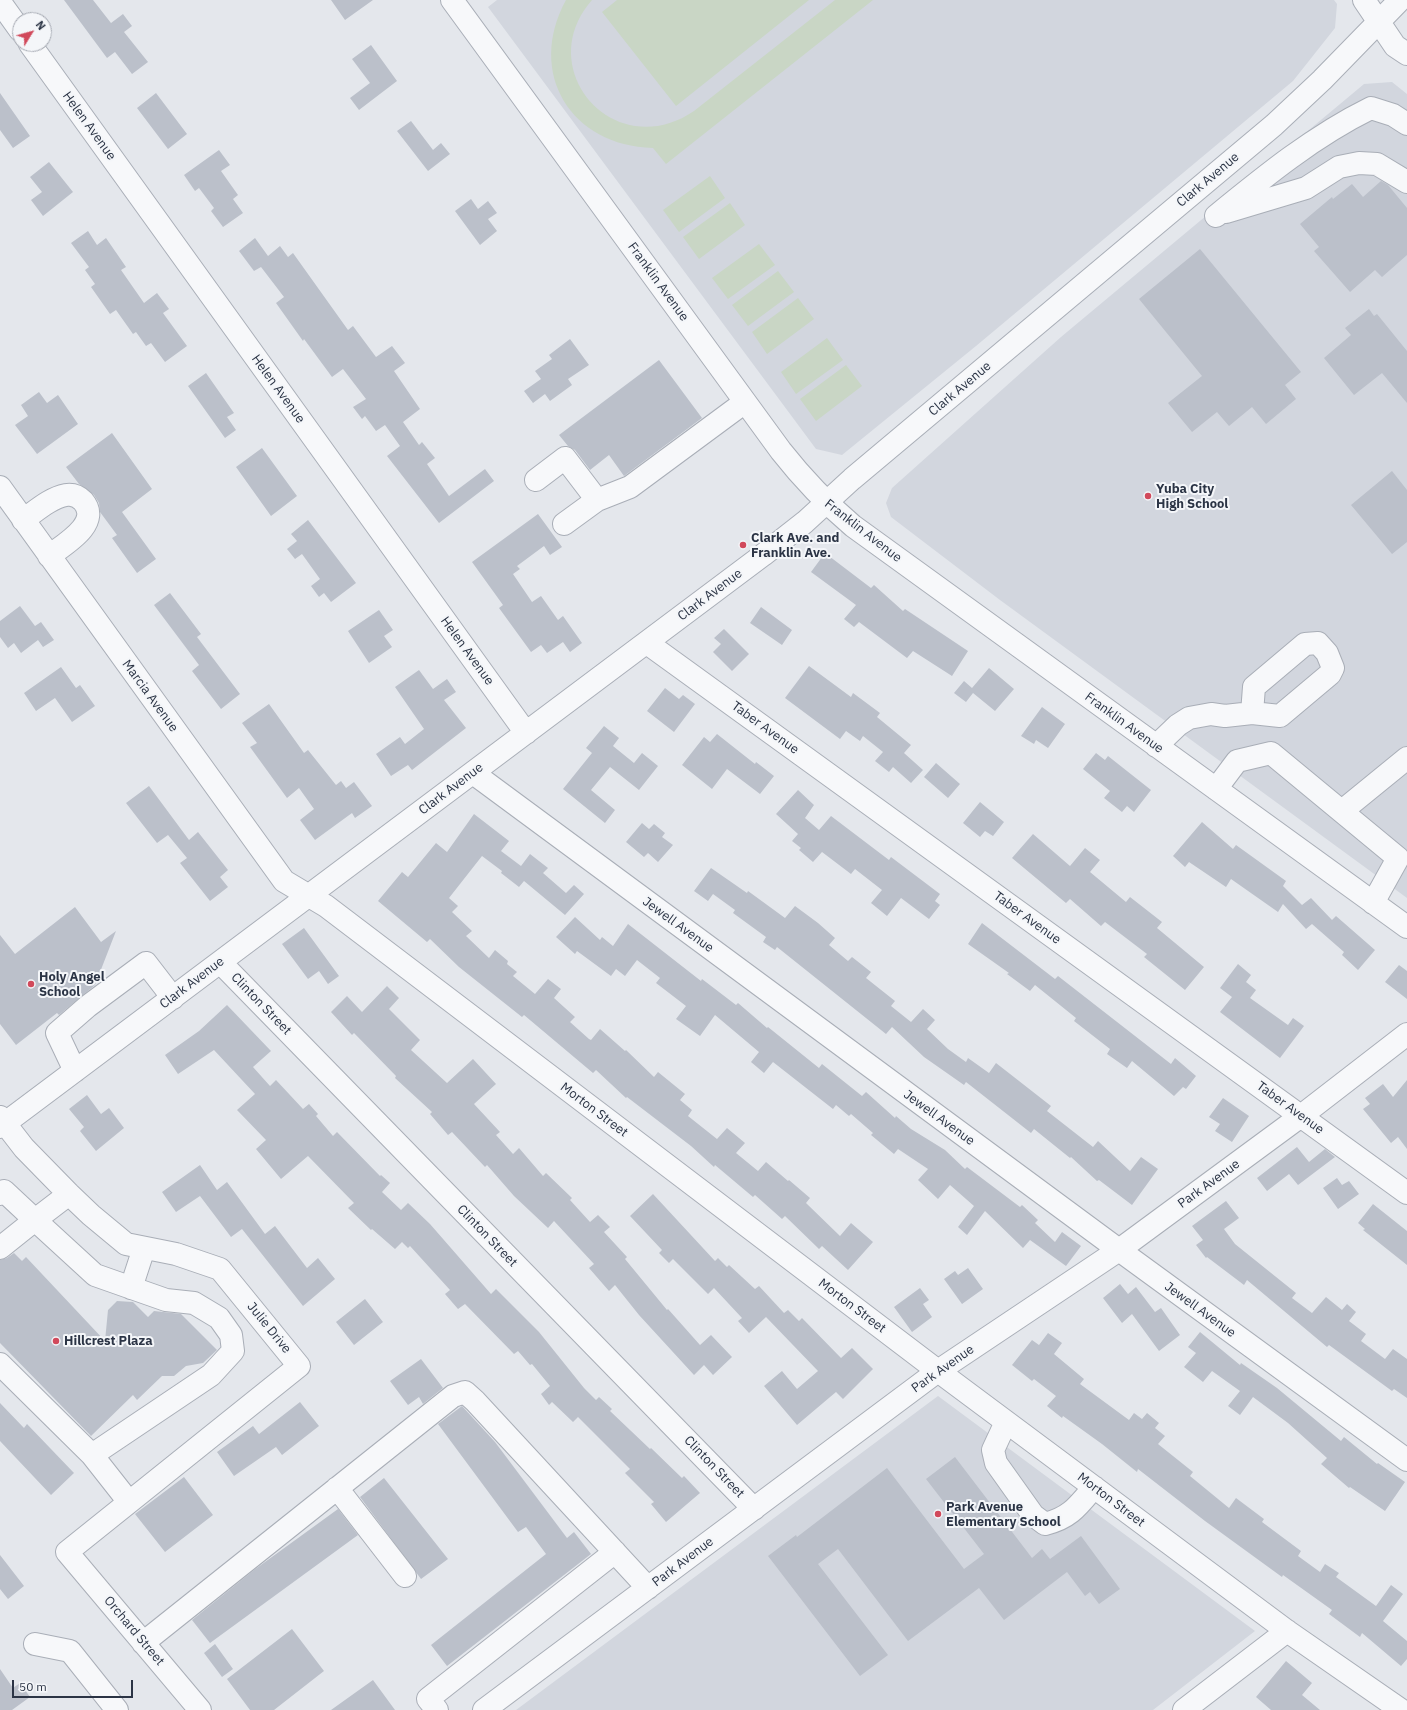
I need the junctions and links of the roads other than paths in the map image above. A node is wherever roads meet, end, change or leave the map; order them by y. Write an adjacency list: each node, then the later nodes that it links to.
1 (452, 0): 13 (street, Franklin Avenue)
2 (1364, 0): 6 (street)
3 (1400, 0): 6 (street, Clark Avenue)
4 (0, 2): 5 (street)
5 (12, 19)
6 (1378, 21): 8 (street); 11 (street, Clark Avenue)
7 (36, 52): 23 (street, Helen Avenue)
8 (1407, 54)
9 (1407, 124): 12 (street)
10 (1407, 182): 12 (street)
11 (1194, 192): 12 (street); 17 (street, Clark Avenue)
12 (1216, 216)
13 (745, 402): 16 (street); 17 (street, Franklin Avenue)
14 (536, 480): 16 (street)
15 (0, 488): 18 (street, Marcia Avenue)
16 (597, 500): 19 (street)
17 (826, 503): 21 (street, Clark Avenue); 24 (street, Franklin Avenue)
18 (23, 520): 20 (street, Marcia Avenue); 20 (street)
19 (564, 524)
20 (49, 556): 30 (street, Marcia Avenue)
21 (647, 643): 23 (street, Clark Avenue); 37 (street, Taber Avenue)
22 (1252, 713): 24 (street)
23 (526, 733): 26 (street, Clark Avenue)
24 (1156, 746): 27 (street, Franklin Avenue)
25 (1407, 758): 28 (street)
26 (473, 773): 30 (street, Clark Avenue); 45 (street, Jewell Avenue)
27 (1216, 789): 28 (street); 31 (street, Franklin Avenue)
28 (1342, 811): 29 (street)
29 (1400, 867): 31 (street)
30 (308, 896): 33 (street, Clark Avenue); 48 (street, Morton Street)
31 (1373, 903): 32 (street, Franklin Avenue)
32 (1407, 927)
33 (220, 962): 34 (street, Clark Avenue); 55 (street, Clinton Street)
34 (173, 998): 36 (street, Clark Avenue); 36 (street)
35 (1407, 1034): 37 (street, Park Avenue)
36 (75, 1071): 38 (street, Clark Avenue)
37 (1301, 1116): 39 (street, Taber Avenue); 45 (street, Park Avenue)
38 (2, 1122): 41 (street, Julie Drive)
39 (1407, 1193)
40 (0, 1194): 42 (street)
41 (69, 1194): 42 (street); 44 (street, Julie Drive)
42 (35, 1220): 43 (street); 46 (street)
43 (0, 1248)
44 (144, 1248): 46 (street); 54 (street, Julie Drive)
45 (1119, 1250): 48 (street, Park Avenue); 51 (street, Jewell Avenue)
46 (131, 1288): 50 (street)
47 (0, 1364): 50 (street)
48 (938, 1371): 49 (street, Morton Street); 55 (street, Park Avenue)
49 (1006, 1422): 52 (street, Morton Street); 52 (street)
50 (92, 1455): 54 (street)
51 (1407, 1460)
52 (1094, 1487): 60 (street, Morton Street)
53 (337, 1488): 57 (street); 58 (street); 61 (street)
54 (129, 1502): 56 (street, Julie Drive)
55 (754, 1509): 59 (street, Park Avenue)
56 (67, 1552): 61 (street, Orchard Street)
57 (615, 1552): 59 (street); 65 (street)
58 (405, 1576)
59 (648, 1588): 66 (street, Park Avenue)
60 (1288, 1631): 67 (street); 68 (street, Morton Street)
61 (144, 1643): 64 (street, Orchard Street)
62 (35, 1644): 63 (street)
63 (117, 1710)
64 (200, 1710)
65 (437, 1710)
66 (484, 1710)
67 (1184, 1710)
68 (1401, 1710)

